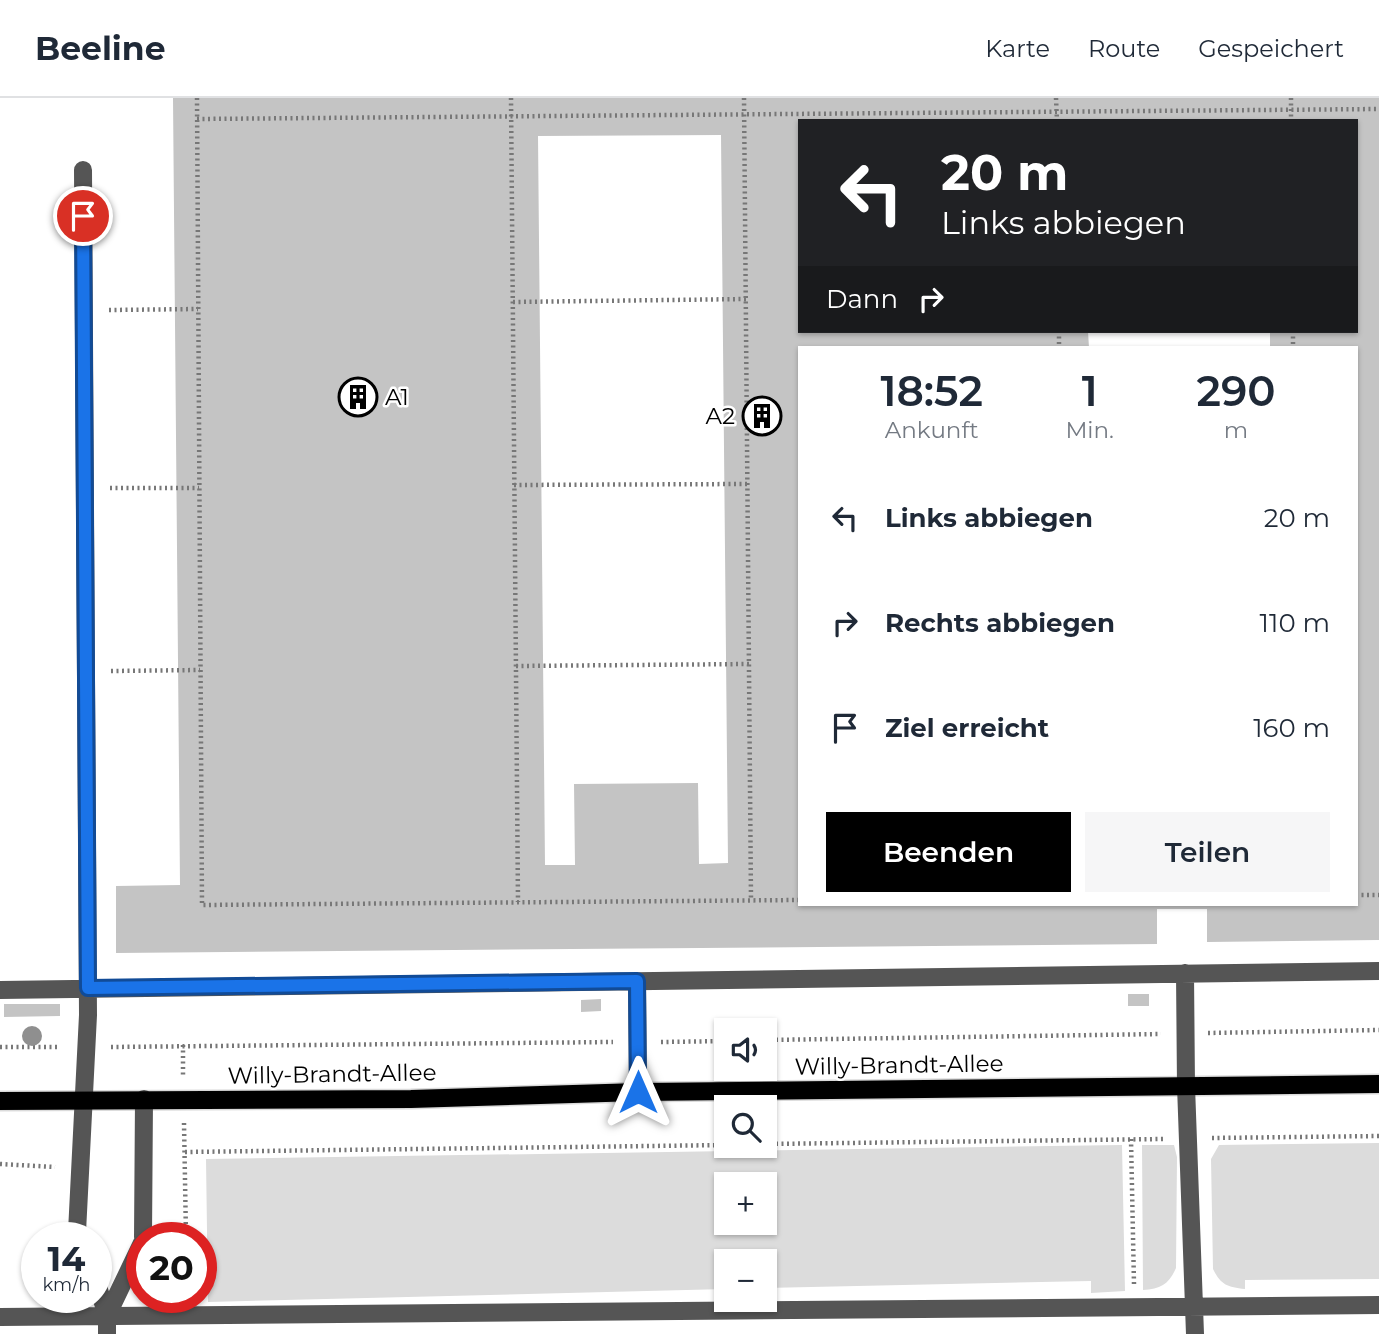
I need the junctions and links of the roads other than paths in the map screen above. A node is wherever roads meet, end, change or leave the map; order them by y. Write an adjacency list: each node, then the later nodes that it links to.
1 (83, 170): 5 (street)
2 (1379, 971): 3 (street)
3 (1185, 973): 4 (street); 8 (street)
4 (637, 981): 5 (street); 9 (street)
5 (88, 988): 6 (street); 11 (street)
6 (0, 990)
7 (1379, 1084): 8 (main road, Willy-Brandt-Allee)
8 (1186, 1086): 9 (main road, Willy-Brandt-Allee); 17 (street)
9 (638, 1092): 10 (main road, Willy-Brandt-Allee)
10 (144, 1099): 11 (main road, Willy-Brandt-Allee); 14 (street)
11 (85, 1100): 12 (main road, Willy-Brandt-Allee); 13 (street)
12 (0, 1101)
13 (78, 1222)
14 (143, 1222)
15 (126, 1280): 19 (street)
16 (1379, 1305): 17 (street)
17 (1194, 1307): 19 (street); 20 (street)
18 (0, 1317): 19 (street)
19 (107, 1325)
20 (1195, 1334)

